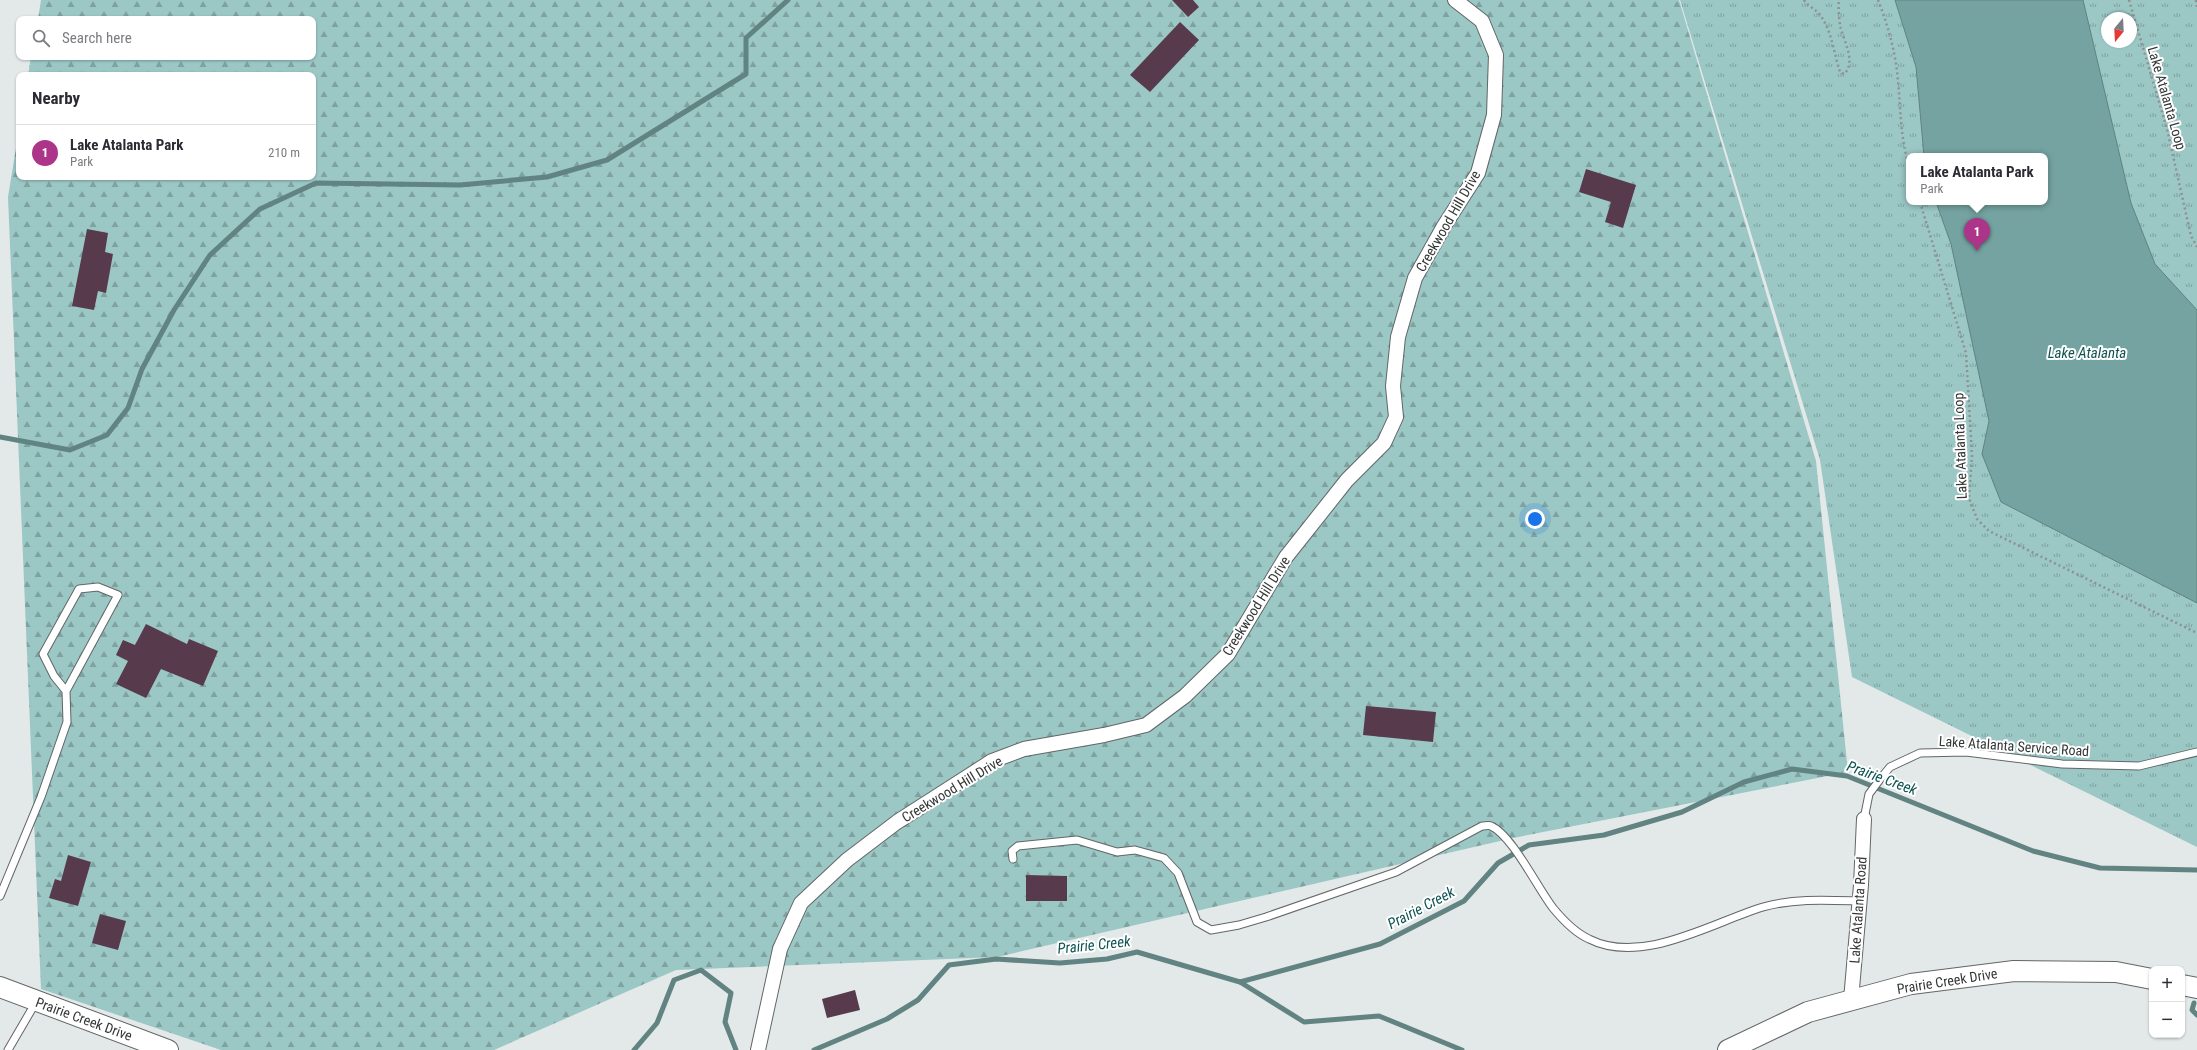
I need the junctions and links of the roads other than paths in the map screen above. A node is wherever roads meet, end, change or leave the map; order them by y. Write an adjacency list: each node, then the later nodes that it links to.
1 (1455, 0): 16 (street, Creekwood Hill Drive)
2 (66, 691): 2 (lane); 6 (lane)
3 (2197, 752): 4 (lane, Lake Atalanta Service Road)
4 (1864, 819): 7 (street, Lake Atalanta Road)
5 (1013, 859): 7 (lane)
6 (0, 896)
7 (1859, 901): 12 (street, Lake Atalanta Road)
8 (2149, 978): 12 (main road, Prairie Creek Drive)
9 (2185, 986): 11 (main road)
10 (0, 988): 13 (main road, Prairie Creek Drive)
11 (2197, 988)
12 (1851, 1000): 17 (main road, Prairie Creek Drive)
13 (36, 1002): 14 (main road, Prairie Creek Drive); 15 (lane)
14 (155, 1048)
15 (8, 1050)
16 (758, 1050)
17 (1728, 1050)

